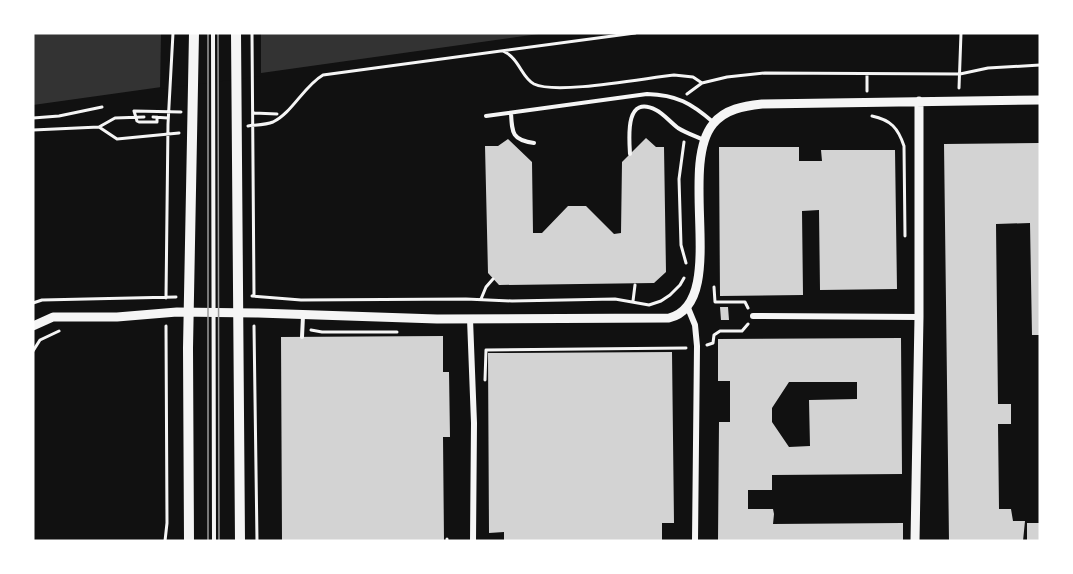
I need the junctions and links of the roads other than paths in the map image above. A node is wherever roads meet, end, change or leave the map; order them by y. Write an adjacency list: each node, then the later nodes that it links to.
1 (194, 33): 19 (main road)
2 (213, 33): 20 (lane)
3 (236, 33): 21 (main road)
4 (920, 100): 5 (street); 8 (street); 15 (street)
5 (1040, 100)
6 (511, 112): 7 (lane); 8 (lane); 10 (lane)
7 (486, 116)
8 (714, 123): 9 (street)
9 (704, 140): 11 (lane); 12 (street)
10 (534, 143)
11 (630, 154)
12 (688, 308): 16 (street); 23 (street)
13 (303, 316): 16 (street); 17 (street); 18 (lane)
14 (753, 316): 15 (street)
15 (920, 317): 24 (street)
16 (470, 319): 22 (street)
17 (33, 325)
18 (302, 337)
19 (188, 538)
20 (214, 541)
21 (240, 541)
22 (473, 541)
23 (696, 541)
24 (915, 541)

